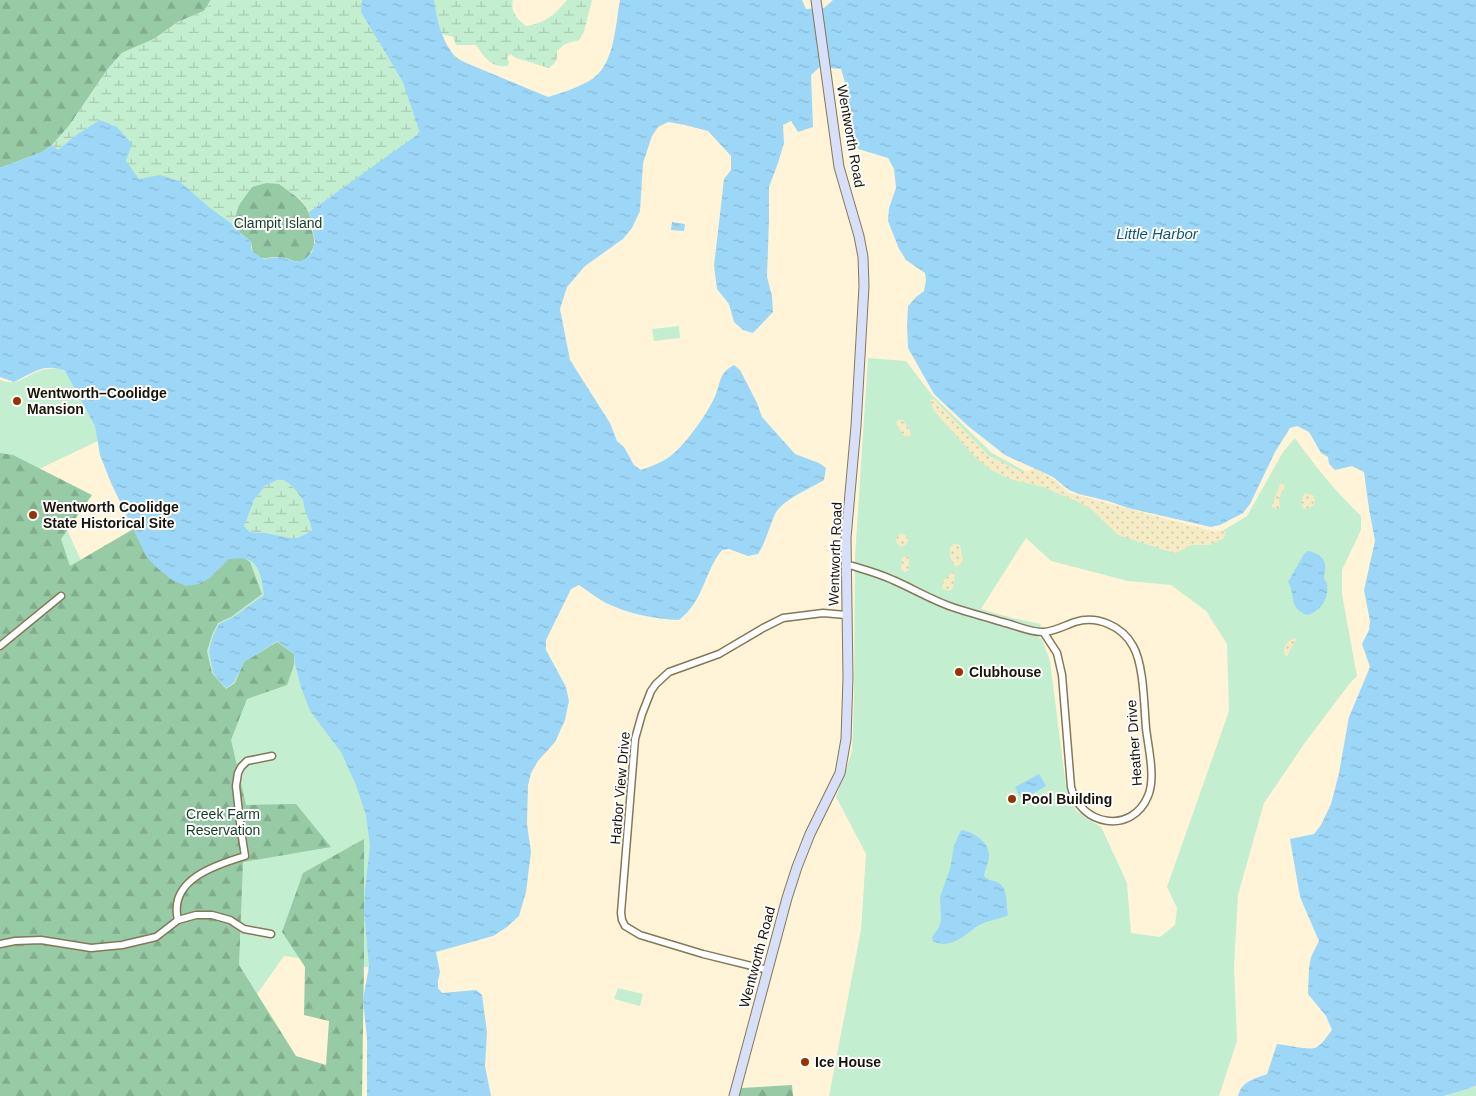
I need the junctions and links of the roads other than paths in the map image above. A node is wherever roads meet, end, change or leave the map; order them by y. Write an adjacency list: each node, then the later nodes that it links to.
1 (816, 0): 2 (main road, Wentworth Road)
2 (846, 564): 4 (main road, Wentworth Road); 5 (street)
3 (61, 596): 6 (street)
4 (846, 615): 11 (main road, Wentworth Road); 11 (street, Harbor View Drive)
5 (1044, 632): 5 (street, Heather Drive)
6 (0, 646)
7 (272, 756): 8 (street)
8 (178, 920): 9 (street); 10 (street)
9 (271, 934)
10 (0, 944)
11 (768, 970): 12 (main road, Wentworth Road)
12 (734, 1096)

